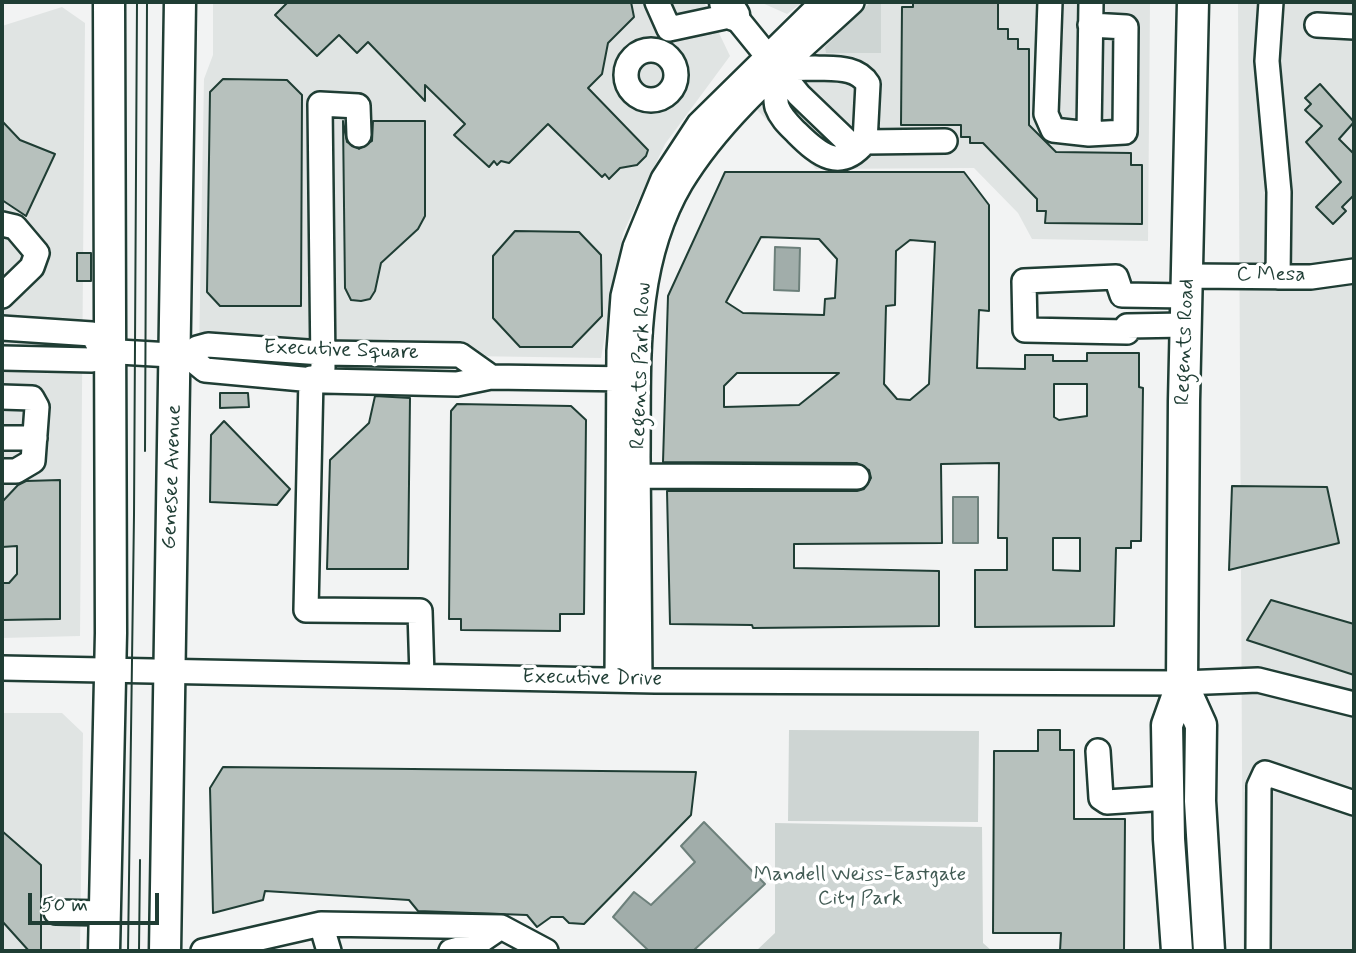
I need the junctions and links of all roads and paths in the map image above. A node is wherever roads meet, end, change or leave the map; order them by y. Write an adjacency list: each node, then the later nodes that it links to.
1 (109, 2): 27 (main road)
2 (180, 2): 30 (main road, Genesee Avenue)
3 (657, 2): 14 (street)
4 (823, 2): 16 (street, Regents Park Row)
5 (852, 2): 16 (street, Regents Park Row)
6 (1050, 2): 17 (street)
7 (1091, 2): 11 (street)
8 (1193, 2): 25 (main road, Regents Road)
9 (1271, 2): 23 (street)
10 (731, 6): 14 (street); 16 (street)
11 (1090, 25): 17 (street); 17 (street)
12 (1317, 25): 13 (street)
13 (1354, 27)
14 (669, 29): 15 (street)
15 (660, 51)
16 (772, 62): 20 (street); 20 (street); 33 (street, Regents Park Row)
17 (1089, 134)
18 (359, 135): 28 (street)
19 (945, 141): 20 (street)
20 (857, 142)
21 (2, 224): 24 (street)
22 (1354, 271): 23 (street, C Mesa)
23 (1278, 277): 25 (street, C Mesa)
24 (2, 296)
25 (1187, 299): 25 (street); 47 (main road, Regents Road)
26 (2, 328): 27 (street)
27 (106, 351): 30 (street, Executive Square); 31 (street); 43 (main road)
28 (322, 353): 29 (street, Executive Square); 30 (street, Executive Square); 34 (street)
29 (424, 354): 32 (street, Executive Square); 35 (street)
30 (182, 356): 34 (street, Executive Square); 44 (main road, Genesee Avenue)
31 (2, 358)
32 (491, 377): 33 (street, Executive Square); 35 (street, Executive Square)
33 (629, 379): 40 (street, Regents Park Row); 46 (street, Regents Park Row)
34 (317, 380): 35 (street, Executive Square); 45 (street)
35 (424, 384)
36 (2, 397): 38 (street)
37 (2, 438): 38 (street)
38 (35, 438): 39 (street)
39 (2, 471)
40 (638, 476): 41 (street); 46 (street, Regents Park Row)
41 (857, 477)
42 (2, 668): 43 (street, Executive Drive)
43 (110, 671): 44 (street, Executive Drive); 54 (main road)
44 (167, 673): 45 (street, Executive Drive); 58 (main road, Genesee Avenue)
45 (422, 676): 46 (street, Executive Drive)
46 (629, 680): 47 (street, Executive Drive)
47 (1182, 683): 48 (street, Executive Drive); 50 (main road, Regents Road); 65 (main road, Regents Road)
48 (1354, 704)
49 (1098, 751): 50 (street)
50 (1168, 798): 52 (main road, Regents Road)
51 (1354, 803): 66 (street)
52 (1174, 902): 63 (main road); 64 (main road, Regents Road)
53 (57, 912): 54 (street)
54 (104, 913): 57 (main road)
55 (321, 924): 56 (street); 59 (street); 60 (street)
56 (501, 927): 61 (street); 62 (street)
57 (104, 951)
58 (165, 951)
59 (203, 951)
60 (329, 951)
61 (451, 951)
62 (546, 951)
63 (1164, 951)
64 (1177, 951)
65 (1209, 951)
66 (1258, 951)

